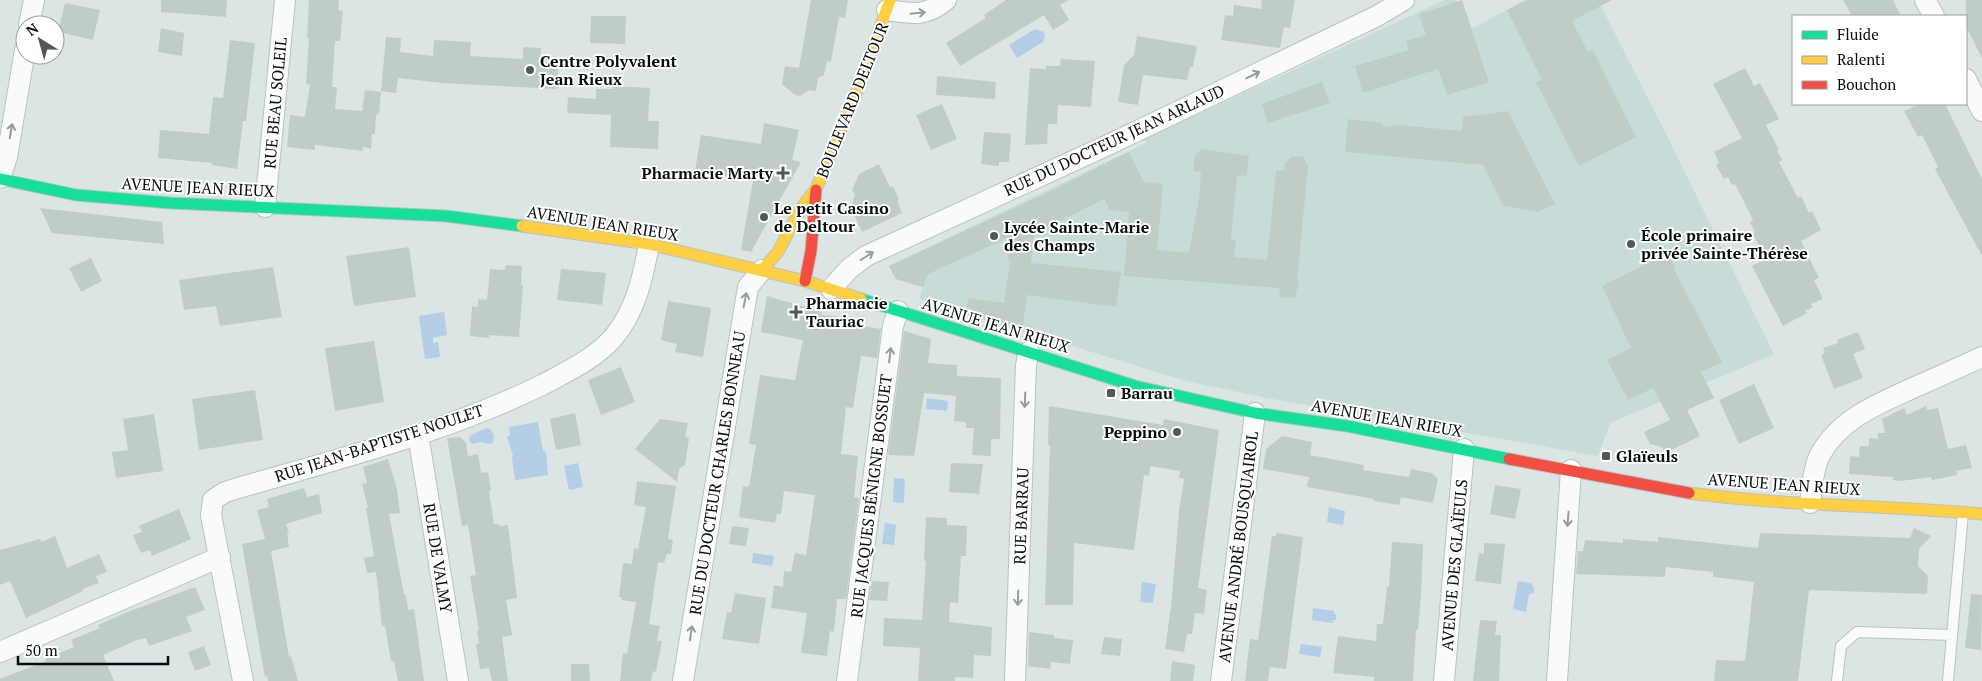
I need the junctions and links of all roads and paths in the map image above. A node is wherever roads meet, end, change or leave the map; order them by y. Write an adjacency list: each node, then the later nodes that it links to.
1 (34, 0): 7 (street)
2 (285, 0): 14 (street, RUE BEAU SOLEIL)
3 (946, 0): 6 (street, BOULEVARD DELTOUR, one-way to 3)
4 (1404, 0): 18 (street, RUE DU DOCTEUR JEAN ARLAUD, one-way to 4)
5 (1925, 0): 8 (street)
6 (888, 5): 13 (main road, BOULEVARD DELTOUR)
7 (32, 15)
8 (1933, 15)
9 (22, 65): 12 (street, one-way to 9)
10 (1967, 81): 11 (street)
11 (1982, 111)
12 (0, 178): 14 (main road, AVENUE JEAN RIEUX)
13 (816, 189): 16 (main road, BOULEVARD DELTOUR); 17 (main road, BOULEVARD DELTOUR)
14 (265, 207): 15 (main road, AVENUE JEAN RIEUX)
15 (649, 244): 16 (main road, AVENUE JEAN RIEUX); 23 (street, RUE JEAN-BAPTISTE NOULET)
16 (762, 270): 17 (main road, AVENUE JEAN RIEUX); 34 (street, RUE DU DOCTEUR CHARLES BONNEAU, one-way to 16)
17 (805, 281): 18 (main road, AVENUE JEAN RIEUX)
18 (831, 290): 19 (main road, AVENUE JEAN RIEUX)
19 (898, 311): 20 (main road, AVENUE JEAN RIEUX); 35 (street, RUE JACQUES BÉNIGNE BOSSUET, one-way to 19)
20 (1029, 352): 22 (main road, AVENUE JEAN RIEUX); 36 (street, RUE BARRAU, one-way to 36)
21 (1982, 357): 26 (street)
22 (1256, 413): 24 (main road, AVENUE JEAN RIEUX); 37 (street, AVENUE ANDRÉ BOUSQUAIROL)
23 (418, 434): 29 (street, RUE JEAN-BAPTISTE NOULET); 33 (street, RUE DE VALMY)
24 (1464, 449): 25 (main road, AVENUE JEAN RIEUX); 38 (street, AVENUE DES GLAÏEULS)
25 (1571, 470): 26 (main road, AVENUE JEAN RIEUX); 39 (street, one-way to 39)
26 (1810, 503): 27 (main road, AVENUE JEAN RIEUX)
27 (1963, 512): 28 (main road, AVENUE JEAN RIEUX); 30 (lane)
28 (1982, 514)
29 (220, 557): 31 (street); 32 (street, RUE JEAN-BAPTISTE NOULET)
30 (1952, 635): 40 (lane); 41 (lane)
31 (0, 652)
32 (243, 681)
33 (458, 681)
34 (683, 681)
35 (847, 681)
36 (1015, 681)
37 (1221, 681)
38 (1444, 681)
39 (1557, 681)
40 (1837, 681)
41 (1948, 681)

